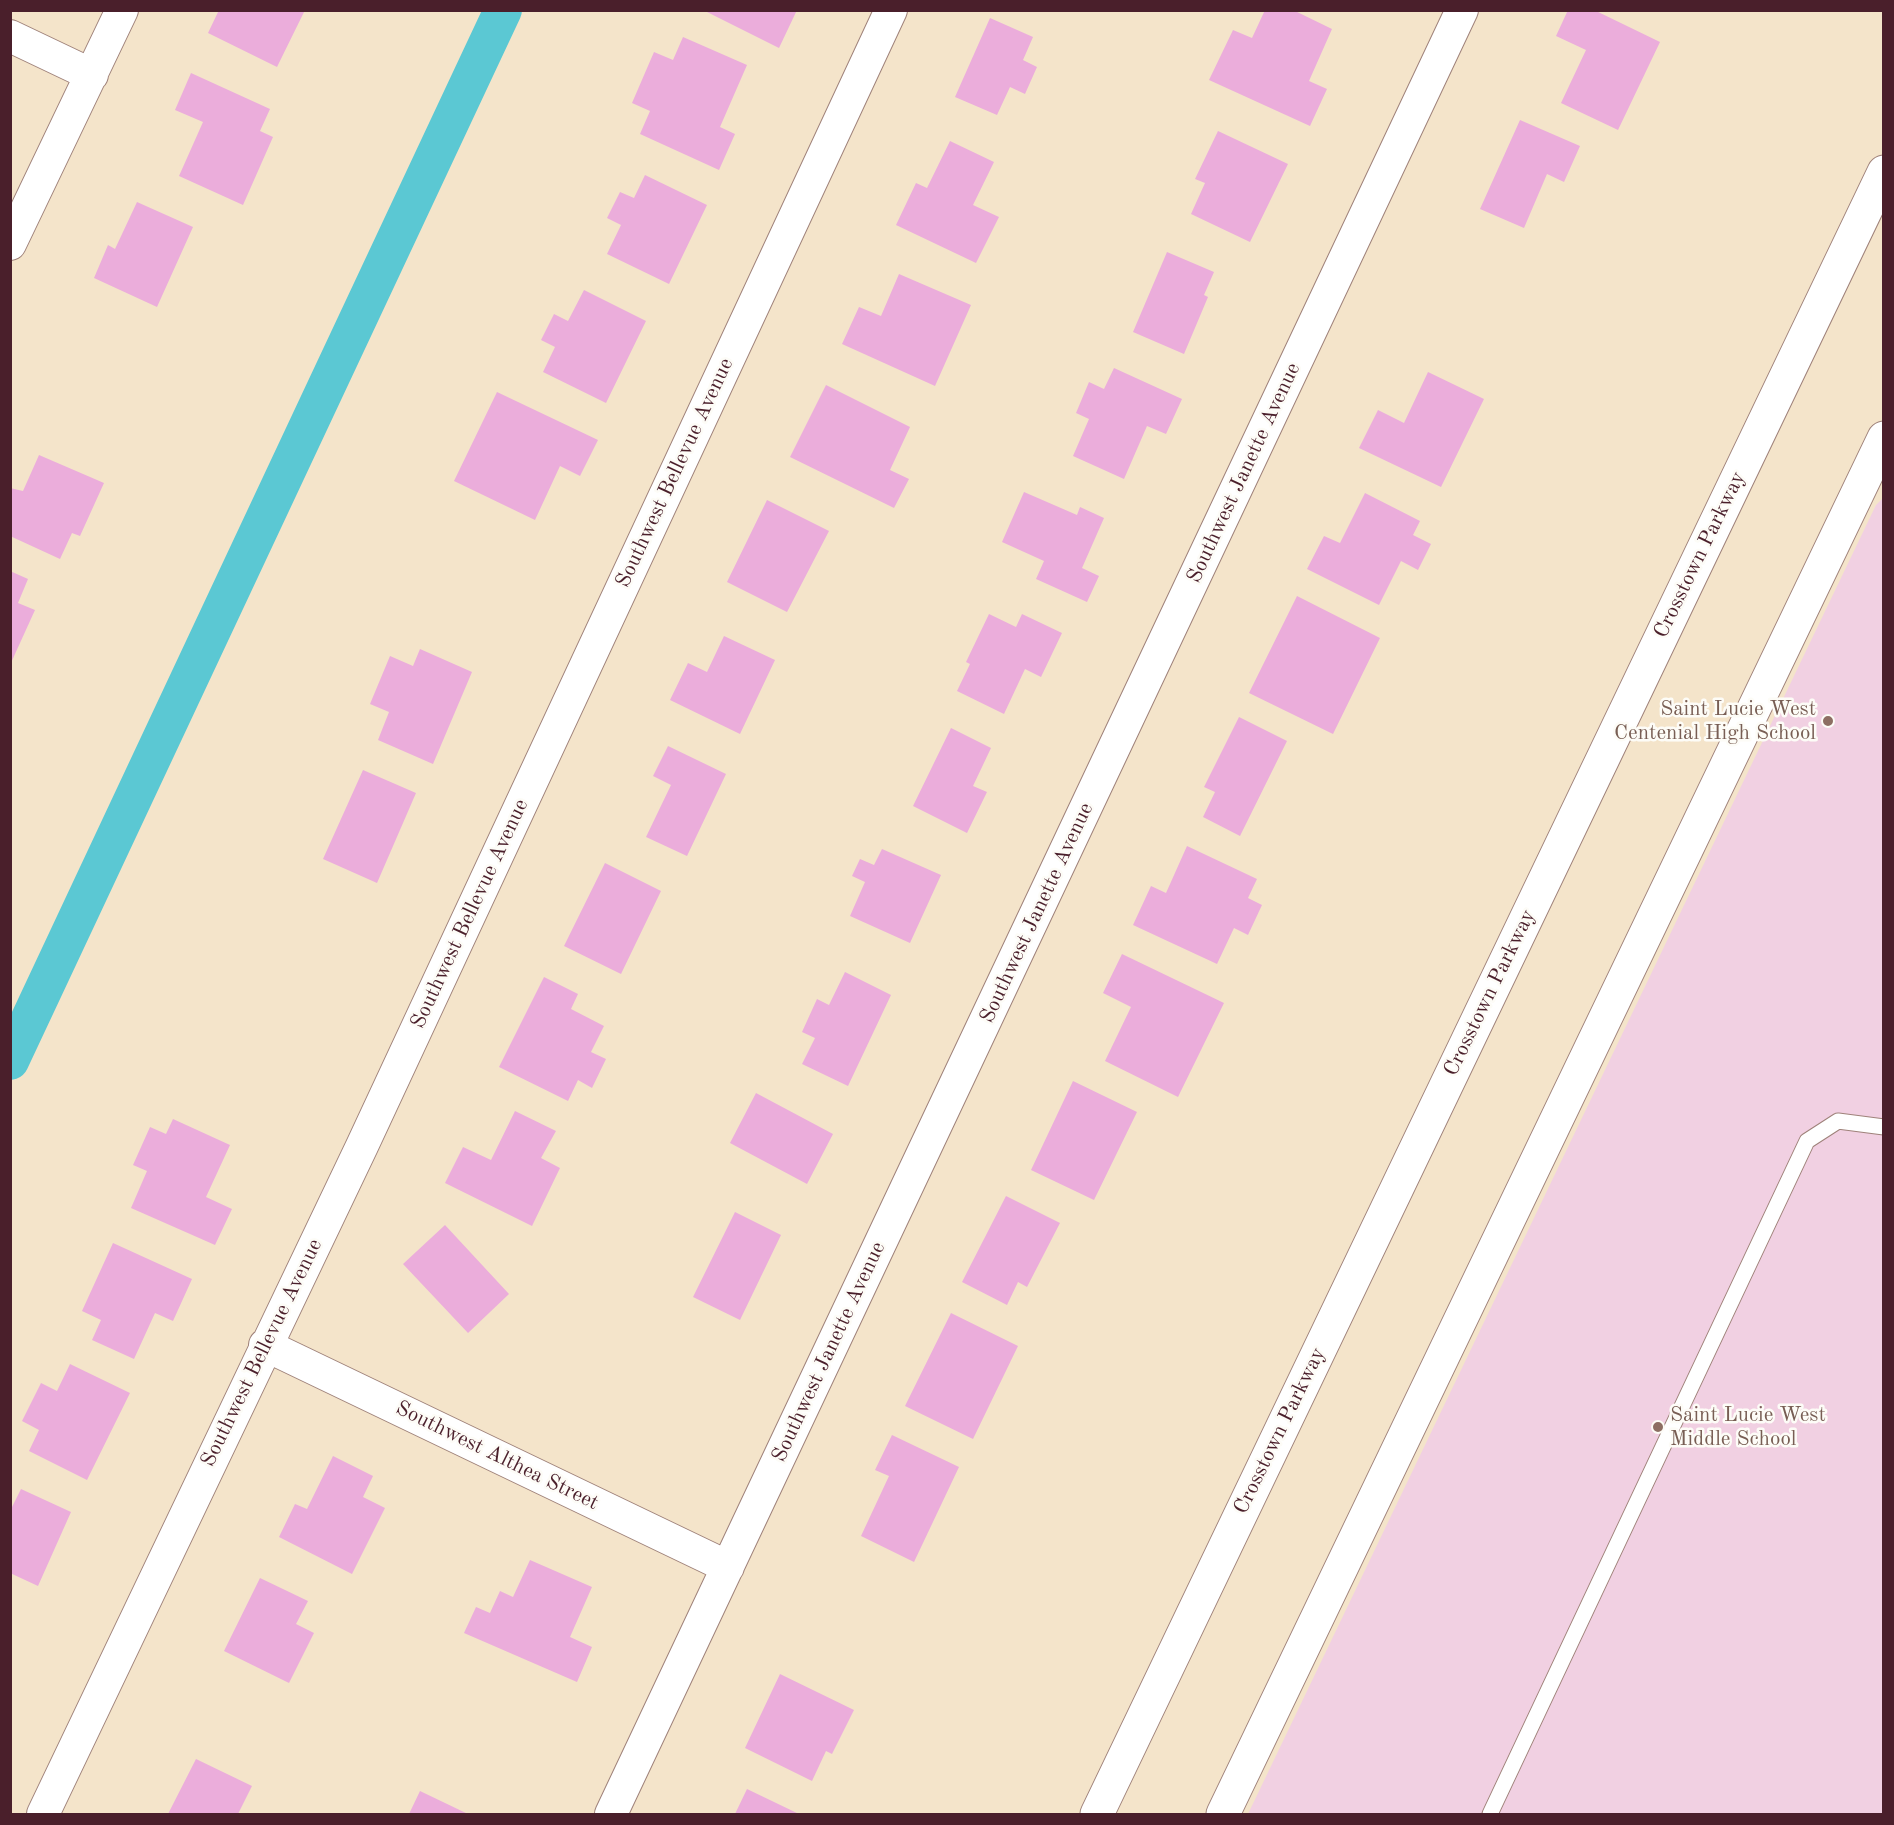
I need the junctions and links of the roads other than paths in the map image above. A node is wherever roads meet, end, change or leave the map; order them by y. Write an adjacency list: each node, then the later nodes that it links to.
1 (122, 10): 5 (street)
2 (891, 10): 10 (street, Southwest Bellevue Avenue)
3 (1462, 10): 11 (street, Southwest Janette Avenue)
4 (10, 36): 5 (street)
5 (92, 75): 7 (street)
6 (1884, 172): 15 (main road, Crosstown Parkway)
7 (10, 244)
8 (1884, 438): 16 (main road)
9 (1884, 1127): 12 (lane)
10 (265, 1345): 11 (street, Southwest Althea Street); 13 (street, Southwest Bellevue Avenue)
11 (728, 1567): 14 (street, Southwest Janette Avenue)
12 (1492, 1814)
13 (43, 1815)
14 (611, 1815)
15 (1097, 1815)
16 (1223, 1815)

